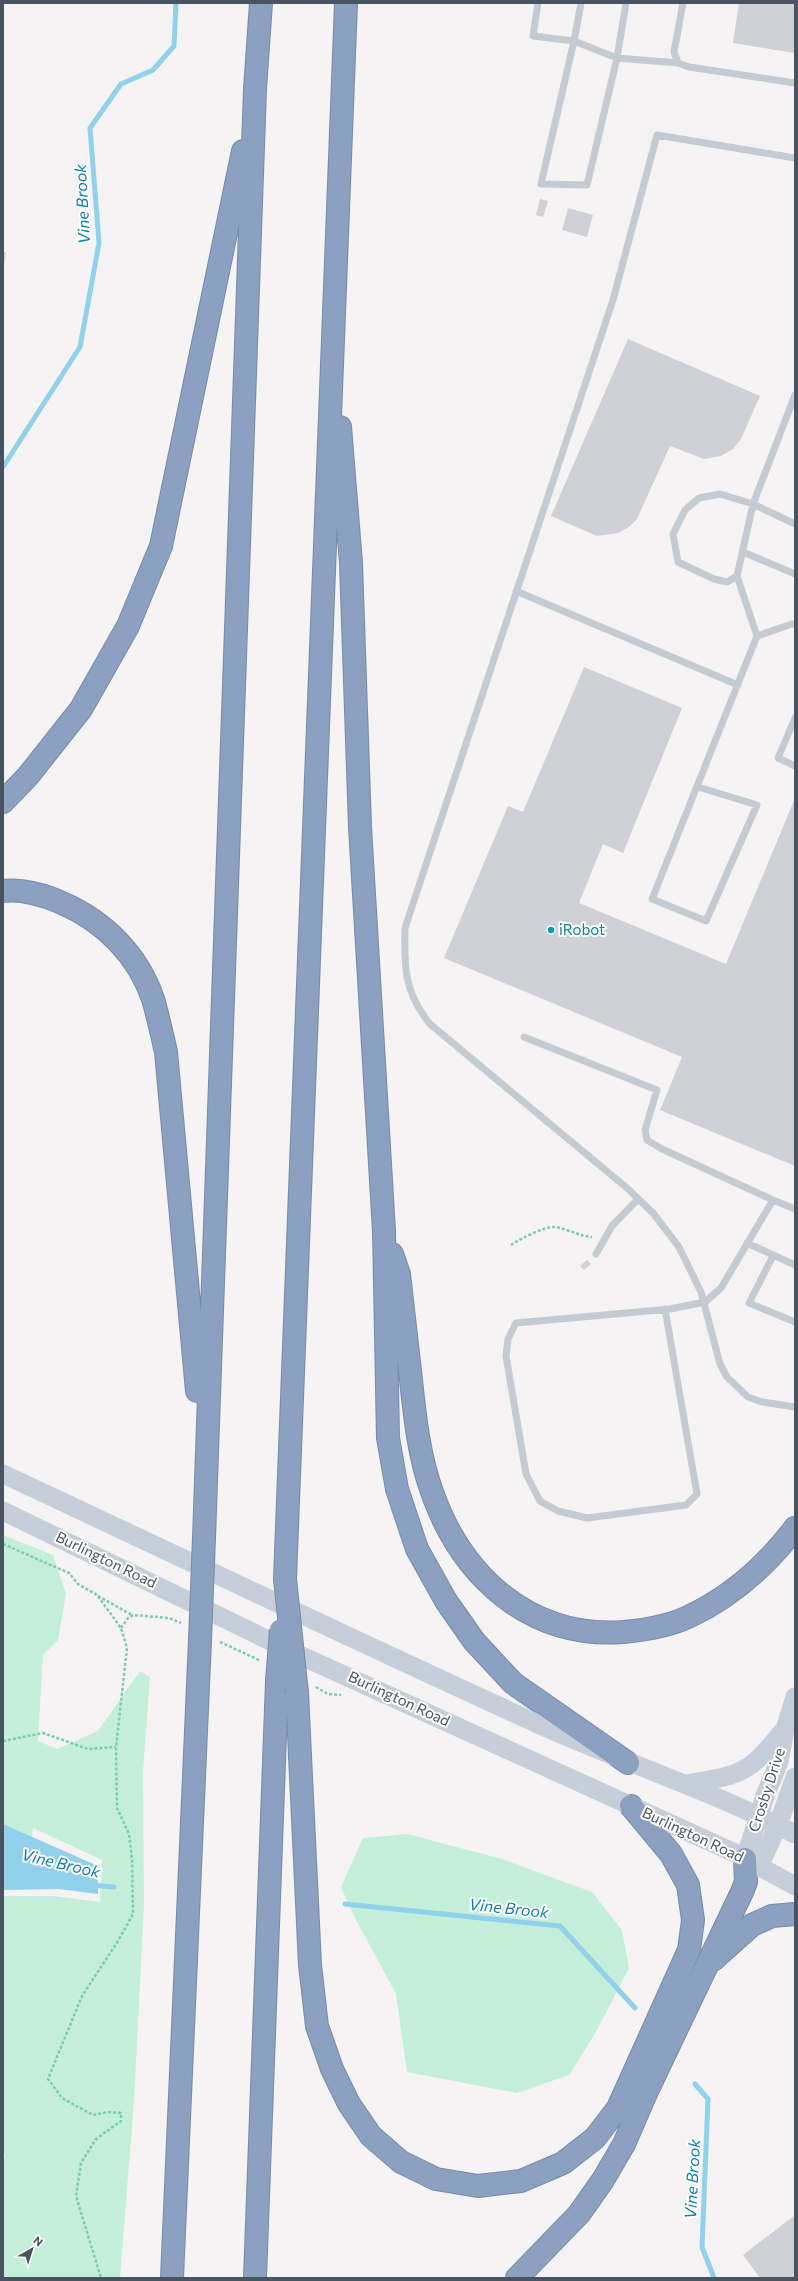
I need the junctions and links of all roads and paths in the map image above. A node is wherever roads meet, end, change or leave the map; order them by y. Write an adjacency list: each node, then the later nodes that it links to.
1 (261, 3): 11 (highway)
2 (346, 3): 13 (highway)
3 (538, 3): 7 (lane)
4 (581, 3): 7 (lane)
5 (626, 3): 8 (lane)
6 (683, 3): 9 (lane)
7 (574, 41): 8 (lane); 8 (lane)
8 (617, 58): 9 (lane)
9 (678, 63): 10 (lane)
10 (795, 83)
11 (255, 89): 27 (highway); 45 (highway)
12 (795, 158): 20 (lane)
13 (332, 321): 33 (highway); 49 (highway)
14 (795, 395): 15 (lane)
15 (753, 504): 16 (lane); 17 (lane); 19 (lane)
16 (795, 524)
17 (742, 552): 18 (lane); 19 (lane)
18 (795, 574)
19 (737, 576): 22 (lane)
20 (516, 591): 23 (lane); 30 (lane)
21 (795, 624): 22 (lane)
22 (758, 636): 23 (lane)
23 (738, 685): 26 (lane)
24 (795, 718): 25 (lane)
25 (795, 766)
26 (698, 787): 26 (lane)
27 (3, 802)
28 (3, 891): 45 (highway)
29 (524, 1037): 31 (lane)
30 (638, 1199): 34 (lane); 40 (lane)
31 (773, 1200): 32 (lane); 35 (lane)
32 (795, 1209)
33 (384, 1232): 47 (highway); 60 (highway)
34 (604, 1240): 36 (path); 37 (lane)
35 (747, 1244): 38 (lane); 40 (lane)
36 (511, 1245)
37 (596, 1254)
38 (773, 1256): 39 (lane); 42 (lane)
39 (795, 1265)
40 (705, 1302): 41 (lane); 43 (lane)
41 (665, 1309): 41 (lane)
42 (795, 1322)
43 (795, 1407)
44 (3, 1474): 60 (main road)
45 (206, 1490): 54 (highway, bridge)
46 (3, 1511): 63 (main road, Burlington Road)
47 (795, 1528)
48 (3, 1544): 50 (path)
49 (285, 1579): 63 (highway, bridge); 73 (highway, bridge)
50 (97, 1596): 51 (path); 53 (path)
51 (133, 1615): 52 (path); 53 (path)
52 (183, 1624)
53 (121, 1628): 59 (path)
54 (209, 1640): 55 (path); 72 (highway)
55 (261, 1661)
56 (795, 1697): 57 (main road, Crosby Drive)
57 (785, 1729): 62 (main road); 64 (main road, Crosby Drive)
58 (3, 1741): 59 (path)
59 (116, 1747): 71 (path)
60 (628, 1763): 62 (main road)
61 (795, 1776): 65 (main road, Crosby Drive)
62 (686, 1784): 64 (main road)
63 (631, 1806): 67 (main road, Burlington Road)
64 (758, 1816): 65 (main road); 67 (main road, Crosby Drive)
65 (778, 1825): 66 (main road); 67 (main road, Crosby Drive)
66 (795, 1834)
67 (750, 1869): 68 (main road, Burlington Road); 70 (highway)
68 (795, 1886)
69 (795, 1914): 70 (highway)
70 (705, 1968): 74 (highway)
71 (101, 2278)
72 (172, 2278)
73 (255, 2278)
74 (517, 2278)

